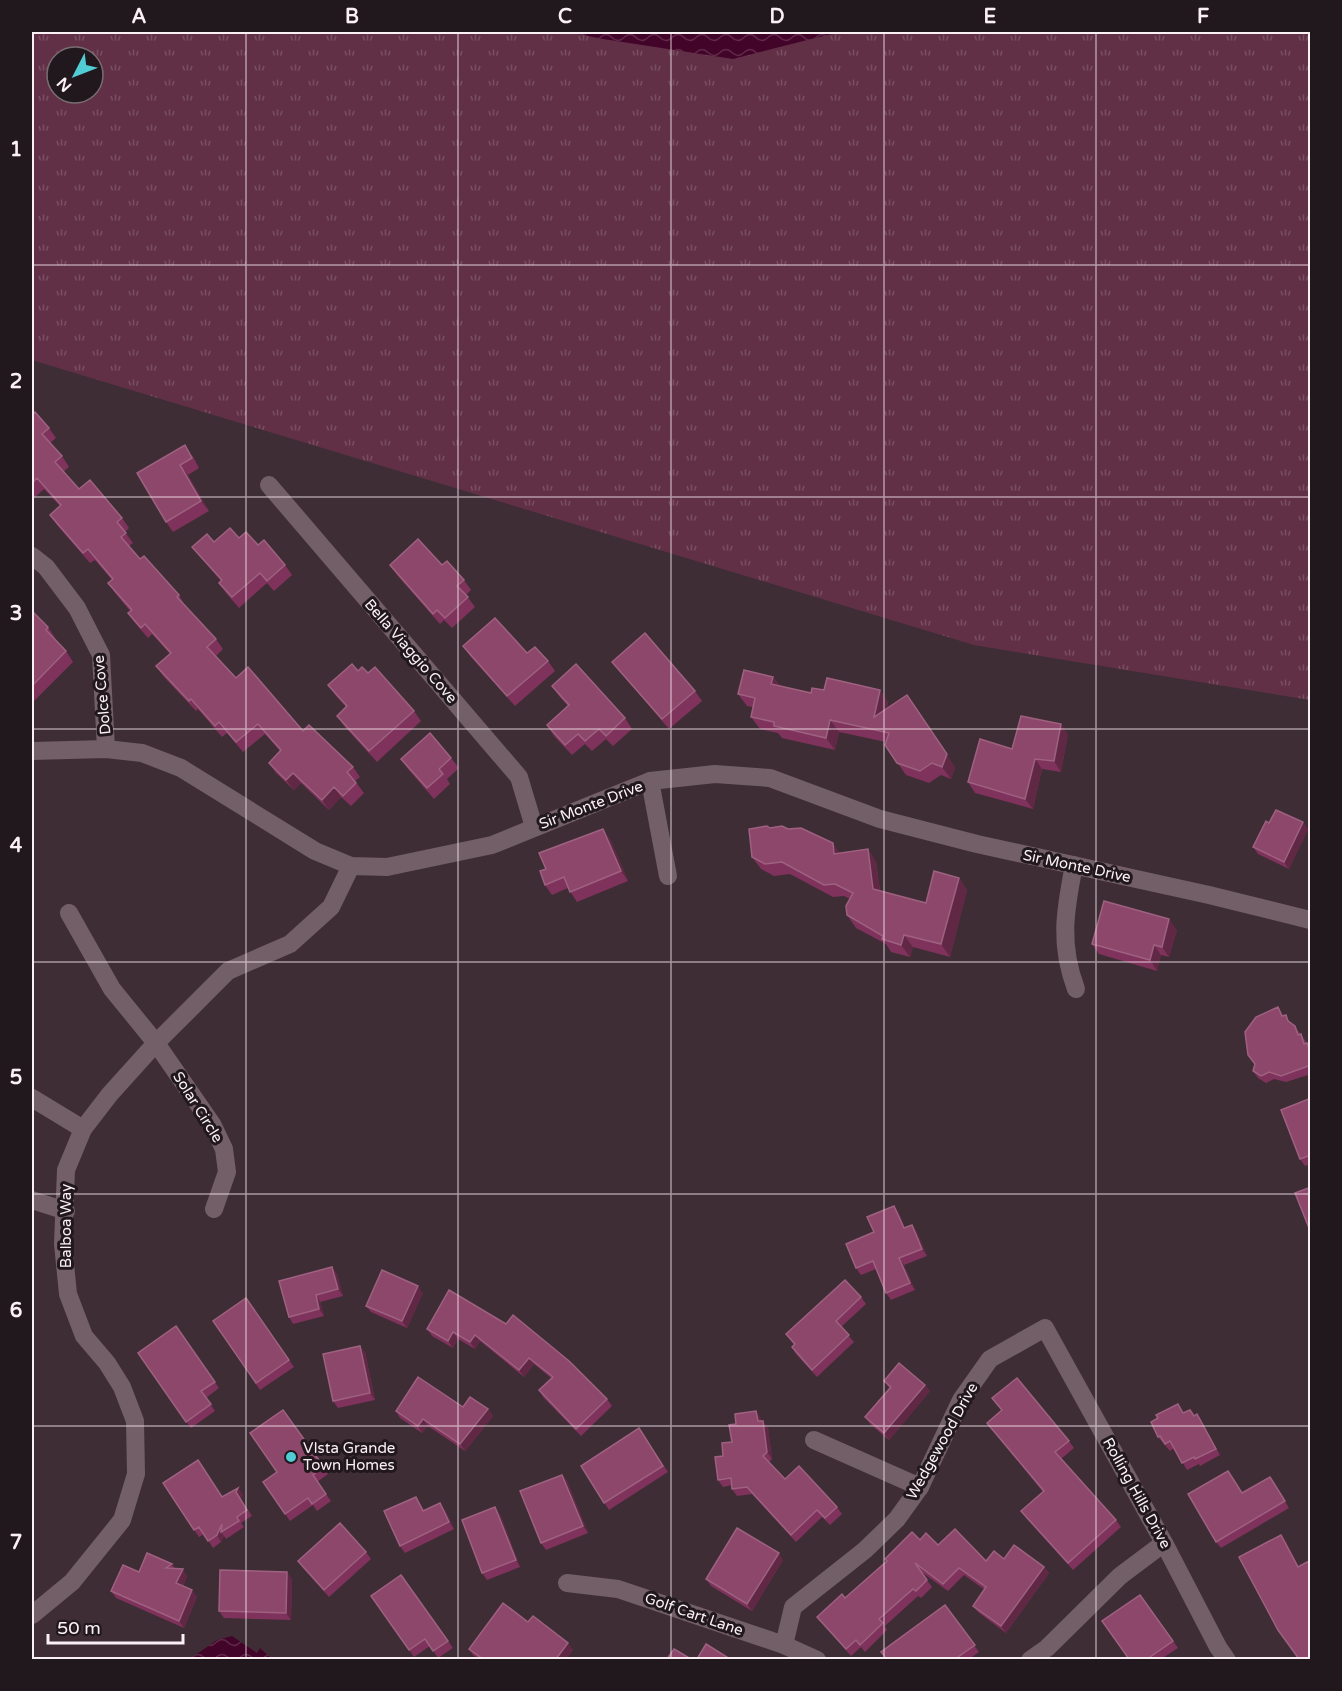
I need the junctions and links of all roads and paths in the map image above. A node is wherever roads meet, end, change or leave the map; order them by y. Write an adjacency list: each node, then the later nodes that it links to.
1 (270, 486): 6 (street, Bella Viaggio Cove)
2 (32, 556): 3 (street, Dolce Cove)
3 (106, 749): 4 (street, Sir Monte Drive); 8 (street, Sir Monte Drive)
4 (32, 751)
5 (650, 782): 6 (street, Sir Monte Drive); 7 (street, Sir Monte Drive); 9 (street)
6 (534, 827): 8 (street, Sir Monte Drive)
7 (1074, 865): 11 (street, Sir Monte Drive); 12 (street)
8 (351, 866): 13 (street, Balboa Way)
9 (668, 876)
10 (69, 913): 13 (street, Solar Circle)
11 (1311, 920)
12 (1076, 989)
13 (156, 1043): 15 (street, Balboa Way); 17 (street, Solar Circle)
14 (32, 1098): 15 (street)
15 (83, 1129): 18 (street, Balboa Way)
16 (32, 1200): 18 (street)
17 (214, 1209)
18 (66, 1211): 24 (street, Balboa Way)
19 (1045, 1328): 21 (street, Wedgewood Drive); 22 (street, Rolling Hills Drive)
20 (814, 1440): 21 (street)
21 (920, 1486): 25 (street, Wedgewood Drive)
22 (1164, 1543): 27 (street); 28 (street, Rolling Hills Drive)
23 (567, 1583): 25 (street, Golf Cart Lane)
24 (32, 1616)
25 (784, 1645): 26 (street, Golf Cart Lane)
26 (817, 1659)
27 (1030, 1659)
28 (1227, 1659)

